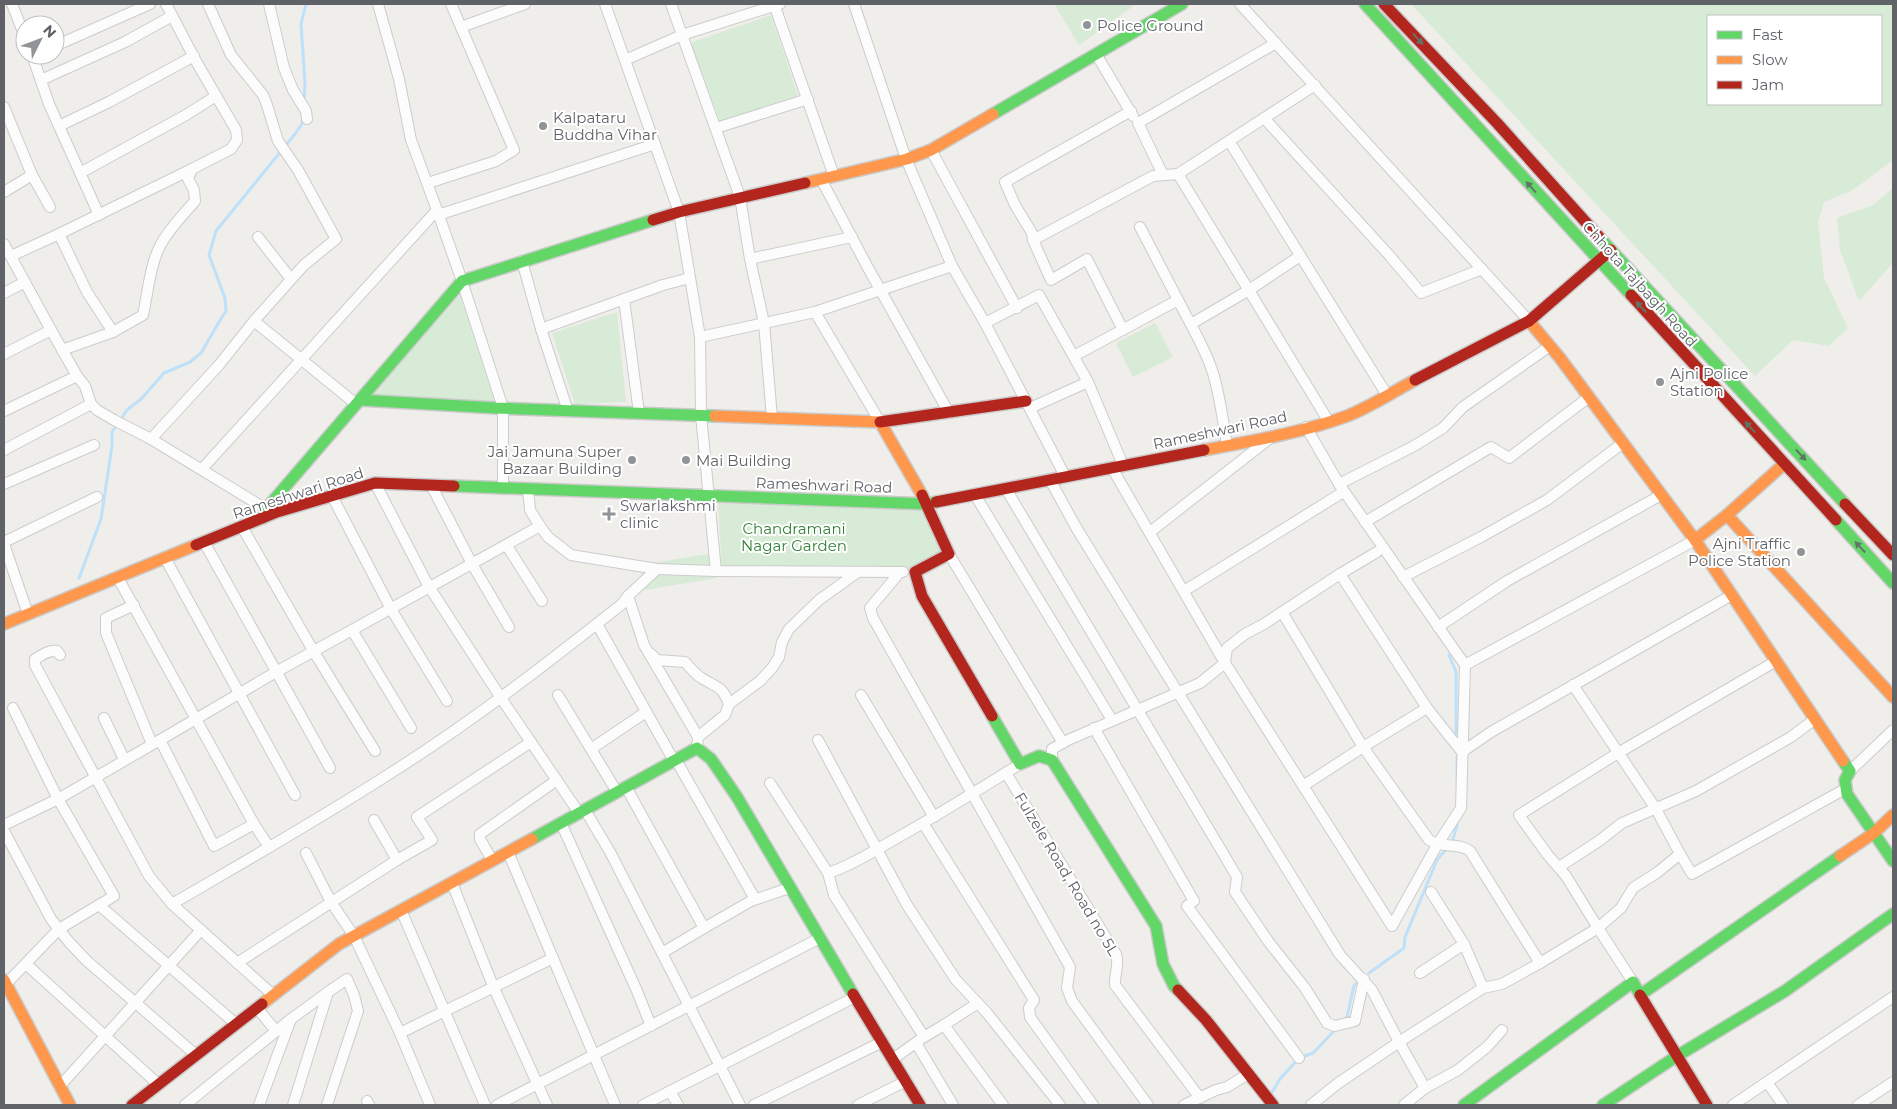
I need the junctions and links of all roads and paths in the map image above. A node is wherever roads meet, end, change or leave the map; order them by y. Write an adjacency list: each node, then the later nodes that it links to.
1 (150, 4): 19 (street)
2 (166, 4): 16 (street)
3 (208, 4): 70 (street)
4 (269, 4): 31 (street)
5 (378, 4): 48 (street)
6 (451, 4): 17 (street)
7 (525, 4): 17 (street)
8 (605, 4): 23 (street)
9 (671, 4): 18 (street)
10 (776, 4): 18 (street); 28 (street)
11 (854, 4): 40 (street)
12 (1182, 4): 21 (street)
13 (1240, 4): 20 (street)
14 (1365, 4): 66 (street, Chhota Tajbagh Road, one-way to 14)
15 (1384, 4): 61 (street, one-way to 61)
16 (172, 16): 22 (street); 25 (street)
17 (461, 27): 48 (street)
18 (682, 35): 23 (street); 35 (street)
19 (65, 42)
20 (1276, 43): 26 (street); 33 (street)
21 (1096, 54): 30 (street); 39 (street)
22 (194, 56): 27 (street); 34 (street)
23 (625, 60): 38 (street)
24 (36, 65): 25 (street)
25 (41, 80): 34 (street)
26 (1315, 86): 32 (street); 68 (street)
27 (216, 96): 41 (street); 42 (street)
28 (808, 99): 35 (street); 46 (street)
29 (4, 107): 36 (street)
30 (1131, 111): 33 (street); 59 (street)
31 (307, 115)
32 (1264, 118): 37 (street); 68 (street)
33 (1138, 123): 45 (street)
34 (59, 126): 42 (street)
35 (716, 128): 50 (street)
36 (8, 129): 44 (street)
37 (1229, 141): 43 (street); 63 (street)
38 (655, 144): 52 (street); 53 (street)
39 (931, 150): 40 (street); 78 (street)
40 (906, 159): 46 (street); 67 (street)
41 (192, 169): 54 (street); 88 (street)
42 (80, 173): 54 (street)
43 (1178, 174): 45 (street); 73 (street)
44 (32, 175): 49 (street); 51 (street)
45 (1163, 175): 59 (street)
46 (834, 176): 47 (street)
47 (821, 179): 50 (street); 58 (street)
48 (428, 183): 52 (street)
49 (4, 192)
50 (740, 197): 53 (street); 64 (street)
51 (50, 207)
52 (438, 212): 71 (street); 94 (street)
53 (680, 212): 65 (street); 69 (street)
54 (99, 215): 56 (street)
55 (1140, 227): 77 (street)
56 (59, 234): 62 (street); 88 (street)
57 (258, 237): 70 (street)
58 (852, 237): 64 (street); 74 (street)
59 (1033, 240): 87 (street)
60 (4, 244): 62 (street)
61 (1611, 250): 66 (street, Rameshwari Road); 148 (street, one-way to 148)
62 (11, 256): 72 (street)
63 (1300, 256): 73 (street); 97 (street)
64 (750, 259): 82 (street)
65 (522, 261): 71 (street); 85 (street)
66 (1599, 262): 81 (street, Rameshwari Road); 118 (street, Chhota Tajbagh Road, one-way to 66)
67 (952, 266): 74 (street); 83 (street)
68 (1482, 269): 81 (street)
69 (690, 278): 76 (street); 89 (street)
70 (291, 279): 80 (street)
71 (462, 281): 99 (street); 102 (street)
72 (25, 282): 75 (street); 86 (street)
73 (1249, 290): 84 (street); 110 (street)
74 (882, 291): 79 (street); 106 (street)
75 (4, 293)
76 (624, 300): 85 (street); 105 (street)
77 (1178, 300): 84 (street); 87 (street)
78 (1017, 308): 83 (street); 93 (street)
79 (815, 312): 82 (street); 109 (street)
80 (254, 321): 94 (street); 113 (street)
81 (1529, 321): 90 (street); 97 (street, Rameshwari Road)
82 (764, 323): 89 (street); 108 (street)
83 (985, 323): 101 (street)
84 (1191, 324): 116 (street)
85 (541, 329): 104 (street)
86 (50, 330): 91 (street); 92 (street)
87 (1123, 330): 93 (street)
88 (113, 332): 91 (street)
89 (700, 337): 107 (street)
90 (1550, 346): 98 (street); 129 (street)
91 (62, 350): 95 (street)
92 (4, 354)
93 (1074, 356): 96 (street)
94 (300, 359): 99 (street); 120 (street)
95 (77, 376): 100 (street); 103 (street)
96 (1088, 382): 101 (street); 119 (street)
97 (1387, 395): 110 (street, Rameshwari Road)
98 (1589, 397): 114 (street); 138 (street)
99 (358, 402): 102 (street); 136 (street)
100 (91, 404): 113 (street); 117 (street)
101 (1028, 404): 106 (street); 121 (street)
102 (503, 408): 104 (street); 126 (street)
103 (4, 411)
104 (568, 411): 105 (street)
105 (639, 413): 107 (street)
106 (949, 413): 109 (street)
107 (701, 416): 108 (street); 133 (street)
108 (772, 418): 109 (street)
109 (880, 422): 135 (street)
110 (1329, 422): 111 (street, Rameshwari Road)
111 (1306, 427): 112 (street, Rameshwari Road); 129 (street)
112 (1273, 436): 116 (street, Rameshwari Road); 141 (street)
113 (151, 439): 120 (street)
114 (1623, 444): 130 (street); 157 (street)
115 (94, 445): 124 (street)
116 (1227, 445): 119 (street, Rameshwari Road)
117 (4, 450)
118 (1784, 464): 137 (street); 159 (street, Chhota Tajbagh Road, one-way to 118)
119 (1118, 466): 121 (street, Rameshwari Road); 141 (street)
120 (202, 469): 136 (street)
121 (1065, 476): 122 (street, Rameshwari Road)
122 (1050, 480): 128 (street, Rameshwari Road); 182 (street)
123 (375, 483): 125 (street, Rameshwari Road); 132 (street, Rameshwari Road); 160 (street)
124 (4, 484)
125 (431, 486): 126 (street, Rameshwari Road); 150 (street)
126 (503, 488): 127 (street, Rameshwari Road)
127 (528, 489): 133 (street, Rameshwari Road); 139 (street)
128 (1006, 489): 131 (street, Rameshwari Road); 192 (street)
129 (1339, 489): 138 (street); 161 (street)
130 (1661, 494): 142 (street); 172 (street)
131 (975, 495): 135 (street, Rameshwari Road); 197 (street)
132 (332, 496): 136 (street, Rameshwari Road); 166 (street)
133 (710, 496): 135 (street, Rameshwari Road); 152 (street)
134 (98, 497): 144 (street)
135 (928, 504): 147 (street)
136 (265, 514): 140 (street, Rameshwari Road)
137 (1727, 515): 142 (street); 186 (street)
138 (1365, 522): 157 (street)
139 (540, 526): 145 (street); 151 (street)
140 (242, 527): 143 (street, Rameshwari Road); 175 (street)
141 (1150, 532): 161 (street)
142 (1695, 540): 162 (street); 179 (street)
143 (204, 542): 149 (street, Rameshwari Road); 180 (street)
144 (4, 543): 168 (street)
145 (507, 546): 150 (street); 164 (street)
146 (1378, 552): 156 (street)
147 (948, 554): 155 (street); 205 (street)
148 (1893, 555)
149 (165, 558): 158 (street, Rameshwari Road); 183 (street)
150 (472, 564): 160 (street); 171 (street)
151 (657, 569): 152 (street); 163 (street)
152 (716, 571): 153 (street)
153 (858, 572): 154 (street); 189 (street)
154 (900, 572): 155 (street); 225 (street)
155 (915, 572): 214 (street)
156 (1340, 574): 167 (street); 191 (street)
157 (1403, 577): 172 (street)
158 (118, 578): 165 (street); 168 (street, Rameshwari Road)
159 (1893, 583)
160 (430, 588): 166 (street); 187 (street)
161 (1184, 591): 178 (street)
162 (1732, 595): 177 (street); 181 (street)
163 (628, 596): 170 (street); 174 (street)
164 (542, 601)
165 (134, 605): 195 (street); 202 (street)
166 (391, 609): 173 (street); 188 (street)
167 (1282, 612): 178 (street); 206 (street)
168 (28, 614): 169 (street, Rameshwari Road)
169 (4, 624)
170 (597, 624): 187 (street); 193 (street)
171 (509, 627)
172 (1438, 628): 179 (street)
173 (352, 630): 175 (street); 198 (street)
174 (648, 651): 189 (street); 204 (street)
175 (314, 652): 180 (street); 208 (street)
176 (60, 655): 218 (street)
177 (1776, 661): 196 (street); 210 (street)
178 (1225, 663): 182 (street); 221 (street)
179 (1464, 665): 209 (street)
180 (276, 672): 183 (street); 215 (street)
181 (1573, 685): 209 (street); 210 (street)
182 (1178, 692): 192 (street); 272 (street)
183 (238, 694): 195 (street); 224 (street)
184 (558, 695): 207 (street)
185 (862, 695): 230 (street)
186 (1893, 697)
187 (502, 698): 203 (street); 239 (street)
188 (447, 701)
189 (729, 704): 204 (street)
190 (13, 708): 226 (street)
191 (1426, 708): 206 (street); 209 (street)
192 (1136, 709): 197 (street); 272 (street)
193 (646, 712): 207 (street); 212 (street)
194 (104, 718): 211 (street)
195 (196, 719): 202 (street); 234 (street)
196 (1815, 719): 216 (street); 227 (street)
197 (1112, 720): 199 (street)
198 (411, 728)
199 (1094, 728): 205 (street); 301 (street)
200 (1893, 730): 216 (street)
201 (818, 740): 240 (street)
202 (156, 742): 211 (street); 234 (street)
203 (531, 742): 219 (street); 244 (street)
204 (697, 743): 212 (street); 250 (street)
205 (1063, 743): 213 (street)
206 (1363, 747): 221 (street); 238 (street)
207 (591, 749): 223 (street)
208 (375, 751)
209 (1462, 752): 238 (street)
210 (1618, 753): 227 (street); 247 (street)
211 (124, 759): 218 (street)
212 (675, 760): 223 (street); 252 (street)
213 (1052, 760): 214 (street); 304 (street)
214 (1020, 764): 217 (street)
215 (330, 768)
216 (1850, 771): 222 (street)
217 (1006, 773): 225 (street); 313 (street, Fulzele Road, Road no 5L)
218 (95, 778): 226 (street); 254 (street)
219 (557, 780): 228 (street); 245 (street)
220 (770, 783): 248 (street)
221 (1303, 786): 238 (street)
222 (1845, 789): 237 (street); 243 (street)
223 (622, 790): 228 (street); 258 (street)
224 (295, 795)
225 (971, 795): 230 (street); 336 (street)
226 (58, 799): 235 (street); 255 (street)
227 (1656, 809): 243 (street); 247 (street)
228 (582, 811): 232 (street); 265 (street)
229 (1893, 815): 237 (street)
230 (934, 817): 233 (street)
231 (374, 820): 244 (street)
232 (561, 823): 241 (street); 290 (street)
233 (923, 823): 240 (street); 335 (street)
234 (254, 824): 239 (street)
235 (4, 825)
236 (4, 831): 260 (street)
237 (1874, 833): 246 (street); 279 (street)
238 (1437, 845): 268 (street)
239 (268, 847): 254 (street)
240 (876, 850): 248 (street); 283 (street)
241 (508, 852): 245 (street); 266 (street)
242 (306, 854): 253 (street)
243 (1680, 854): 259 (street)
244 (397, 860): 253 (street)
245 (492, 860): 249 (street)
246 (1893, 861)
247 (1559, 867): 259 (street)
248 (828, 872): 295 (street)
249 (452, 883): 256 (street); 275 (street)
250 (789, 888): 252 (street); 263 (street)
251 (1431, 892): 264 (street)
252 (755, 899): 258 (street)
253 (331, 902): 262 (street); 267 (street)
254 (172, 904): 261 (street)
255 (98, 905): 260 (street); 270 (street)
256 (401, 910): 262 (street); 286 (street)
257 (1893, 914): 300 (street)
258 (704, 928): 265 (street)
259 (1598, 928): 268 (street); 274 (street)
260 (59, 930): 269 (street); 282 (street)
261 (200, 930): 267 (street); 270 (street)
262 (354, 936): 278 (street); 293 (street)
263 (820, 938): 280 (street); 284 (street)
264 (1464, 944): 271 (street); 276 (street)
265 (662, 952): 284 (street)
266 (553, 958): 275 (street); 299 (street)
267 (237, 962): 278 (street)
268 (1540, 963): 276 (street)
269 (26, 964): 273 (street); 294 (street)
270 (168, 966): 282 (street); 288 (street)
271 (1420, 973)
272 (1364, 980): 297 (street)
273 (5, 982): 310 (street)
274 (1633, 982): 279 (street); 340 (street)
275 (493, 986): 286 (street); 309 (street)
276 (1483, 988): 297 (street)
277 (328, 992): 287 (street); 319 (street); 320 (street)
278 (273, 995): 285 (street)
279 (1640, 995): 300 (street)
280 (855, 997): 296 (street); 303 (street)
281 (1893, 997): 306 (street)
282 (135, 1003): 294 (street); 298 (street)
283 (978, 1003): 289 (street); 334 (street)
284 (689, 1006): 290 (street); 303 (street)
285 (257, 1008): 288 (street); 292 (street)
286 (445, 1011): 293 (street); 322 (street)
287 (291, 1019): 292 (street); 318 (street)
288 (236, 1024): 298 (street)
289 (944, 1025): 295 (street); 333 (street)
290 (651, 1026): 299 (street)
291 (1502, 1030): 311 (street)
292 (276, 1031): 317 (street)
293 (400, 1033): 321 (street)
294 (104, 1037): 308 (street); 310 (street)
295 (920, 1040): 302 (street); 332 (street)
296 (882, 1042): 302 (street); 329 (street)
297 (1400, 1042): 311 (street); 338 (street)
298 (196, 1055): 308 (street)
299 (594, 1055): 309 (street); 325 (street)
300 (1677, 1056): 341 (street); 342 (street)
301 (1298, 1058)
302 (892, 1059): 305 (street)
303 (720, 1065): 312 (street); 328 (street)
304 (1248, 1074): 313 (street); 314 (street)
305 (906, 1080): 330 (street); 331 (street)
306 (1767, 1082): 343 (street); 344 (street)
307 (1893, 1082): 345 (street)
308 (158, 1084): 315 (street)
309 (539, 1084): 323 (street); 324 (street)
310 (60, 1086): 316 (street)
311 (1425, 1088): 339 (street)
312 (670, 1091): 326 (street); 327 (street)
313 (1200, 1098): 337 (street)
314 (1270, 1101)
315 (138, 1103)
316 (70, 1105)
317 (185, 1105)
318 (259, 1105)
319 (293, 1105)
320 (327, 1105)
321 (430, 1105)
322 (485, 1105)
323 (498, 1105)
324 (548, 1105)
325 (615, 1105)
326 (643, 1105)
327 (678, 1105)
328 (740, 1105)
329 (754, 1105)
330 (858, 1105)
331 (920, 1105)
332 (953, 1105)
333 (1003, 1105)
334 (1060, 1105)
335 (1093, 1105)
336 (1148, 1105)
337 (1184, 1105)
338 (1311, 1105)
339 (1404, 1105)
340 (1464, 1105)
341 (1603, 1105)
342 (1707, 1105)
343 (1733, 1105)
344 (1783, 1105)
345 (1858, 1105)

